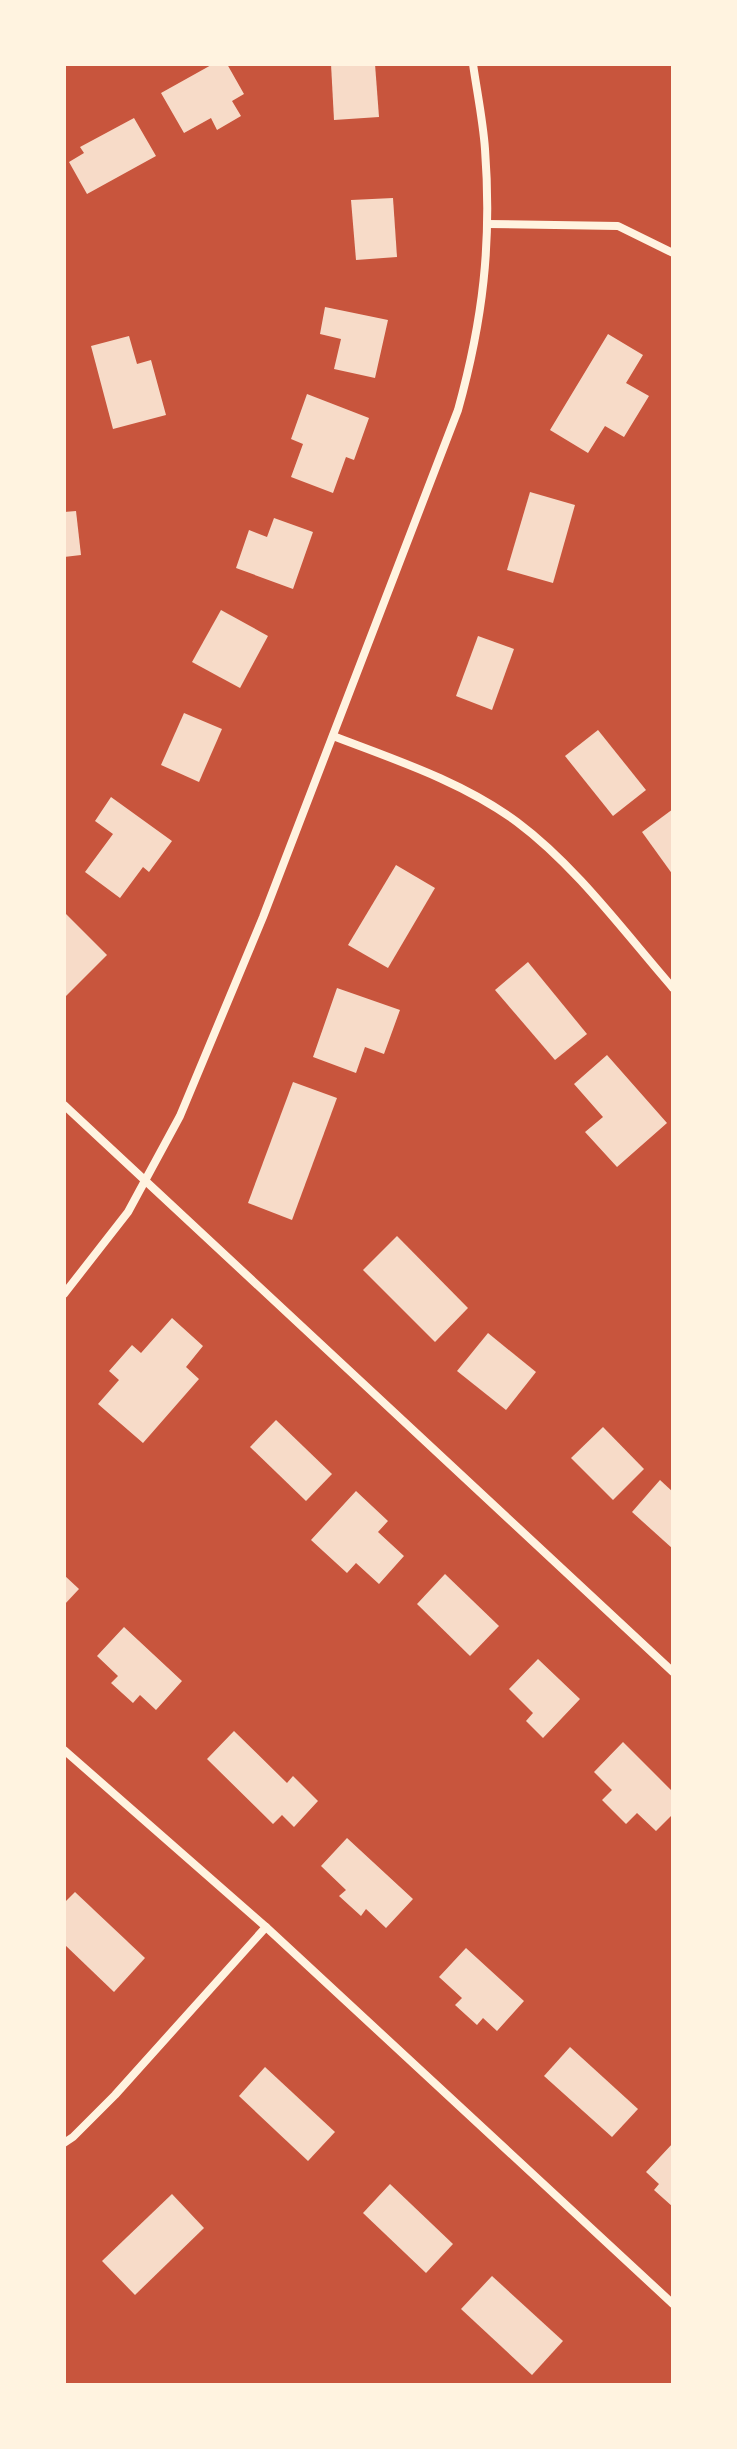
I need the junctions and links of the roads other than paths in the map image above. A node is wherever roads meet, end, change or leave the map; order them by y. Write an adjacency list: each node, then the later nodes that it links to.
1 (473, 64): 2 (street)
2 (487, 224): 3 (street); 4 (street)
3 (673, 253)
4 (333, 736): 5 (street); 7 (street)
5 (673, 988)
6 (64, 1105): 7 (street)
7 (146, 1182): 8 (street); 9 (street)
8 (64, 1294)
9 (673, 1672)
10 (64, 1750): 11 (street)
11 (266, 1927): 12 (street); 13 (street)
12 (64, 2143)
13 (673, 2304)

